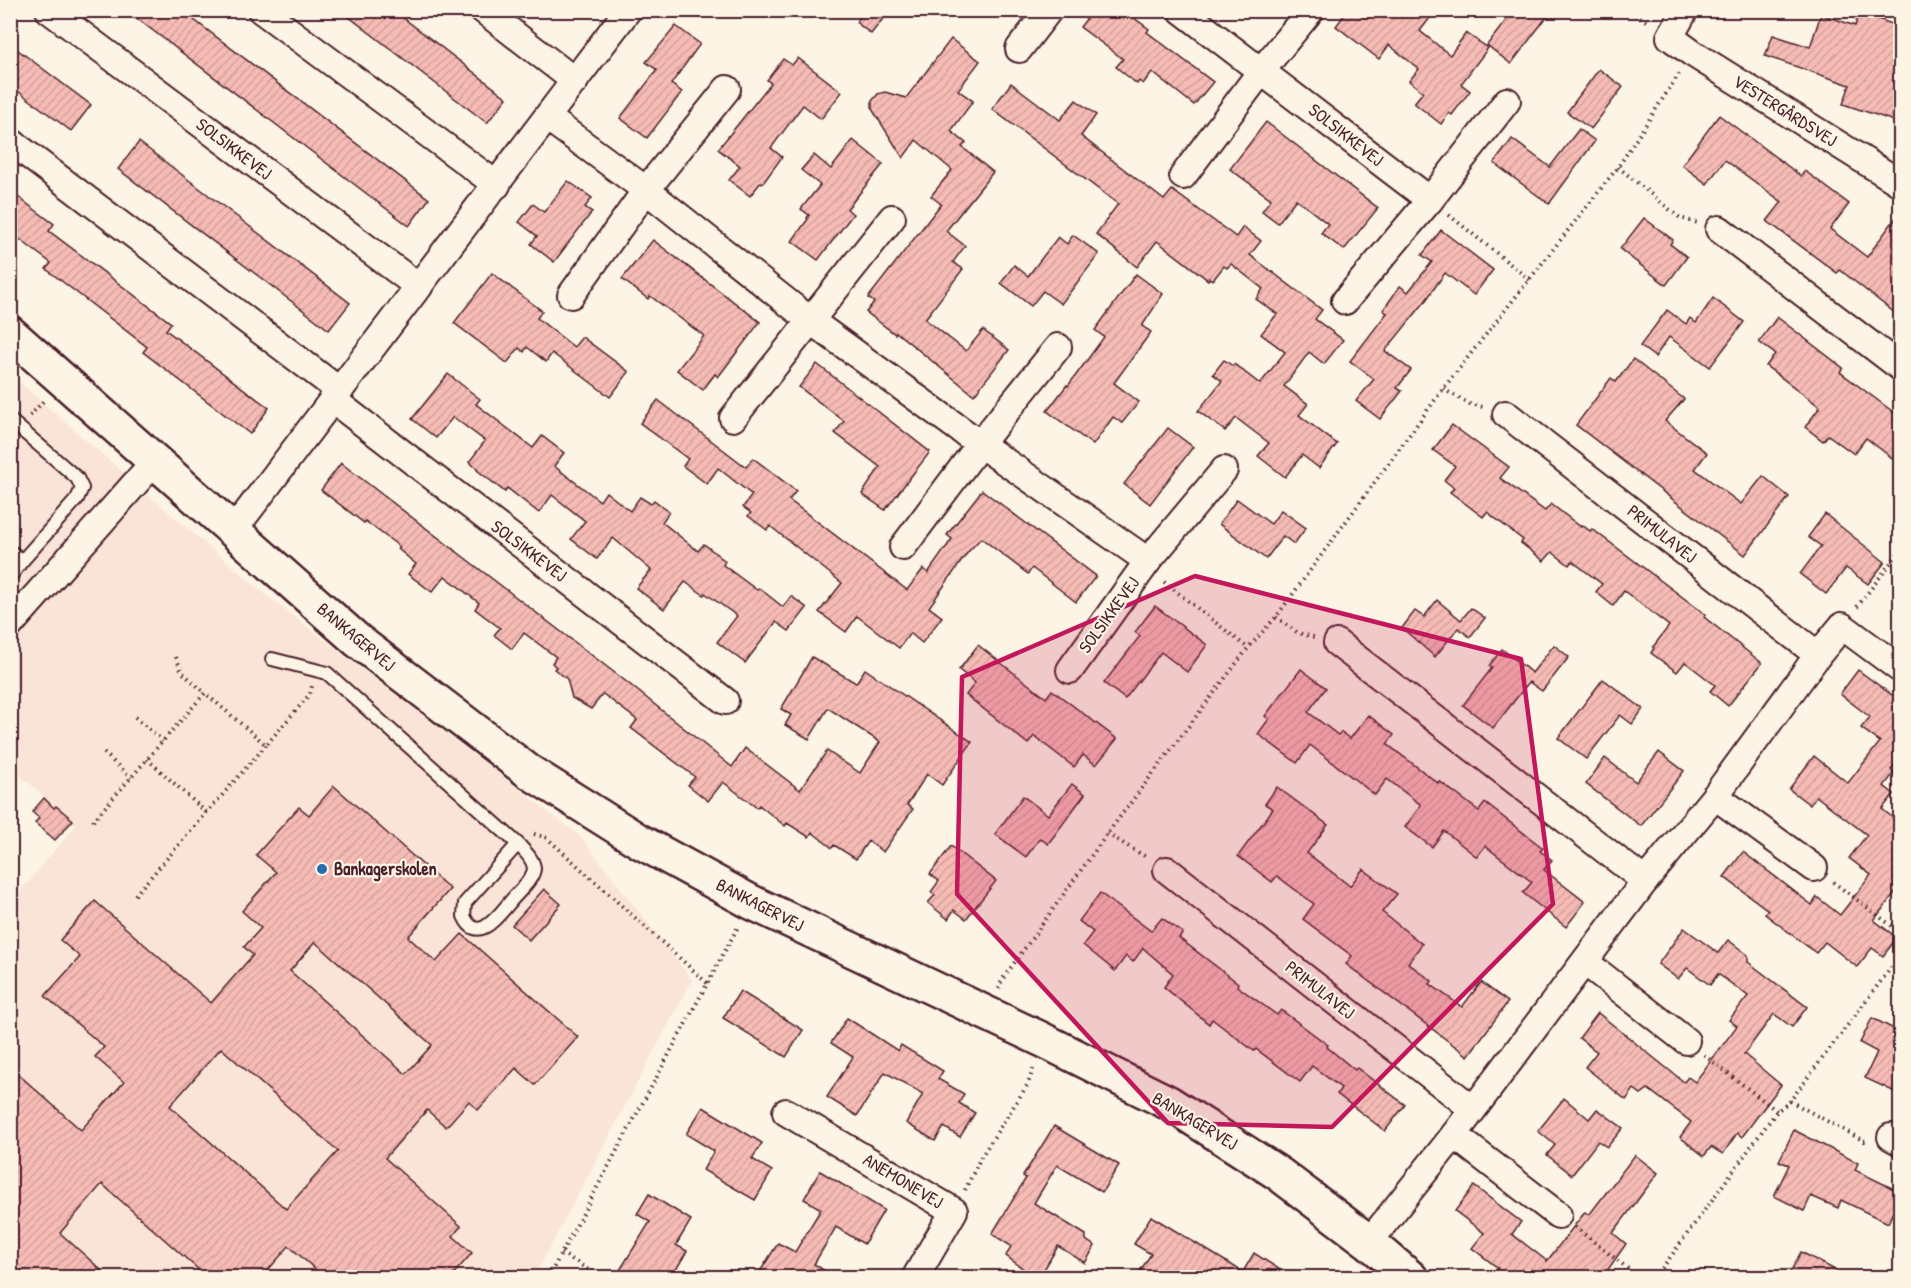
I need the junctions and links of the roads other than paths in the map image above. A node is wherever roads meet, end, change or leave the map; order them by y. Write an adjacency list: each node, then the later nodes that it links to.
1 (49, 10): 23 (street, SOLSIKKEVEJ)
2 (261, 10): 18 (street)
3 (483, 10): 11 (street)
4 (628, 10): 11 (street)
5 (1049, 10): 9 (street)
6 (1181, 10): 10 (street, SOLSIKKEVEJ)
7 (1311, 10): 10 (street)
8 (1685, 10): 17 (street, VESTERGÅRDSVEJ)
9 (1019, 49)
10 (1262, 70): 16 (street); 20 (street, SOLSIKKEVEJ)
11 (575, 81): 14 (street)
12 (727, 89): 19 (street)
13 (1507, 101): 20 (street)
14 (548, 117): 18 (street); 19 (street, SOLSIKKEVEJ)
15 (10, 141): 30 (street, SOLSIKKEVEJ)
16 (1183, 176)
17 (1900, 183)
18 (497, 184): 23 (street)
19 (646, 190): 24 (street); 26 (street, SOLSIKKEVEJ)
20 (1430, 200): 25 (street)
21 (892, 218): 26 (street)
22 (1719, 229): 29 (street)
23 (419, 287): 30 (street)
24 (571, 295)
25 (1345, 301)
26 (811, 321): 32 (street); 34 (street, SOLSIKKEVEJ)
27 (10, 333): 35 (street, BANKAGERVEJ)
28 (1058, 347): 34 (street)
29 (1900, 367)
30 (337, 395): 37 (street); 49 (street, SOLSIKKEVEJ)
31 (1506, 414): 45 (street, PRIMULAVEJ)
32 (733, 418)
33 (15, 424): 40 (lane)
34 (980, 444): 38 (street); 41 (street, SOLSIKKEVEJ)
35 (155, 461): 37 (street, BANKAGERVEJ); 43 (street)
36 (1224, 470): 41 (street, SOLSIKKEVEJ)
37 (233, 531): 61 (street, BANKAGERVEJ)
38 (903, 547)
39 (10, 551): 40 (lane)
40 (22, 561): 42 (lane)
41 (1148, 561): 48 (street, SOLSIKKEVEJ)
42 (10, 577)
43 (10, 625)
44 (1336, 644): 54 (street)
45 (1818, 655): 47 (street); 50 (street)
46 (272, 659): 51 (lane)
47 (1900, 669)
48 (1070, 670)
49 (725, 701)
50 (1716, 796): 52 (street); 54 (street)
51 (518, 844): 51 (lane)
52 (1814, 868)
53 (1167, 870): 57 (street, PRIMULAVEJ)
54 (1645, 881): 55 (street)
55 (1585, 962): 56 (street); 57 (street)
56 (1686, 1041)
57 (1473, 1109): 59 (street)
58 (786, 1112): 62 (street, ANEMONEVEJ)
59 (1454, 1136): 60 (street); 61 (street)
60 (1558, 1215)
61 (1369, 1242): 63 (street, BANKAGERVEJ)
62 (915, 1278)
63 (1411, 1278)

